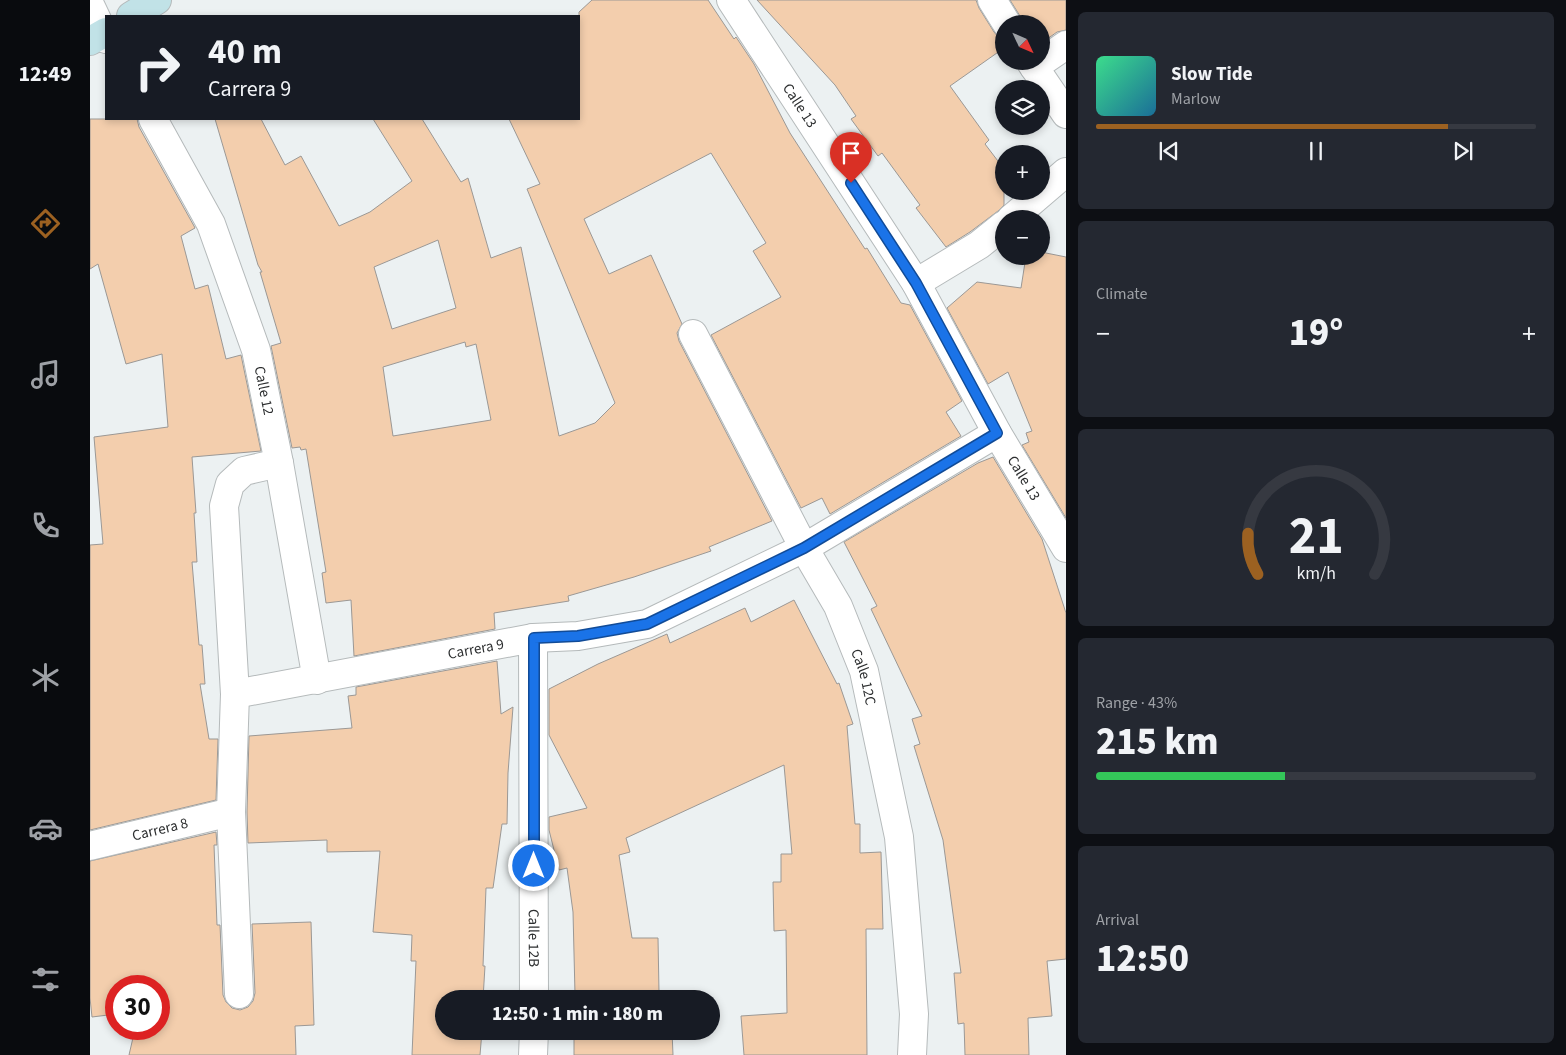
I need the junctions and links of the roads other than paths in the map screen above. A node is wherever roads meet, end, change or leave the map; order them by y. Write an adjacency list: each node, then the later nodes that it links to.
1 (157, 0): 5 (street)
2 (731, 0): 16 (street, Calle 13)
3 (992, 0): 6 (street)
4 (90, 6): 7 (street)
5 (133, 15)
6 (1001, 15)
7 (101, 37)
8 (1066, 45): 9 (street)
9 (1050, 54)
10 (1036, 70): 11 (street)
11 (1066, 114)
12 (154, 120): 19 (street, Calle 12)
13 (1066, 172): 14 (street)
14 (1022, 210)
15 (995, 233): 16 (street)
16 (916, 283): 18 (street, Calle 13)
17 (693, 334): 20 (street, Calle 12C)
18 (997, 433): 20 (street, Carrera 9); 21 (street, Calle 13)
19 (279, 464): 23 (street, Calle 12); 24 (street)
20 (804, 548): 22 (street, Carrera 9); 31 (street, Calle 12C)
21 (1066, 548)
22 (534, 638): 23 (street, Carrera 9); 27 (street, Calle 12B)
23 (317, 680): 24 (street, Carrera 9)
24 (235, 694): 25 (street)
25 (231, 812): 26 (street, Carrera 8); 28 (street)
26 (90, 846)
27 (534, 990)
28 (239, 994)
29 (534, 1040): 30 (street)
30 (533, 1055)
31 (912, 1055)

